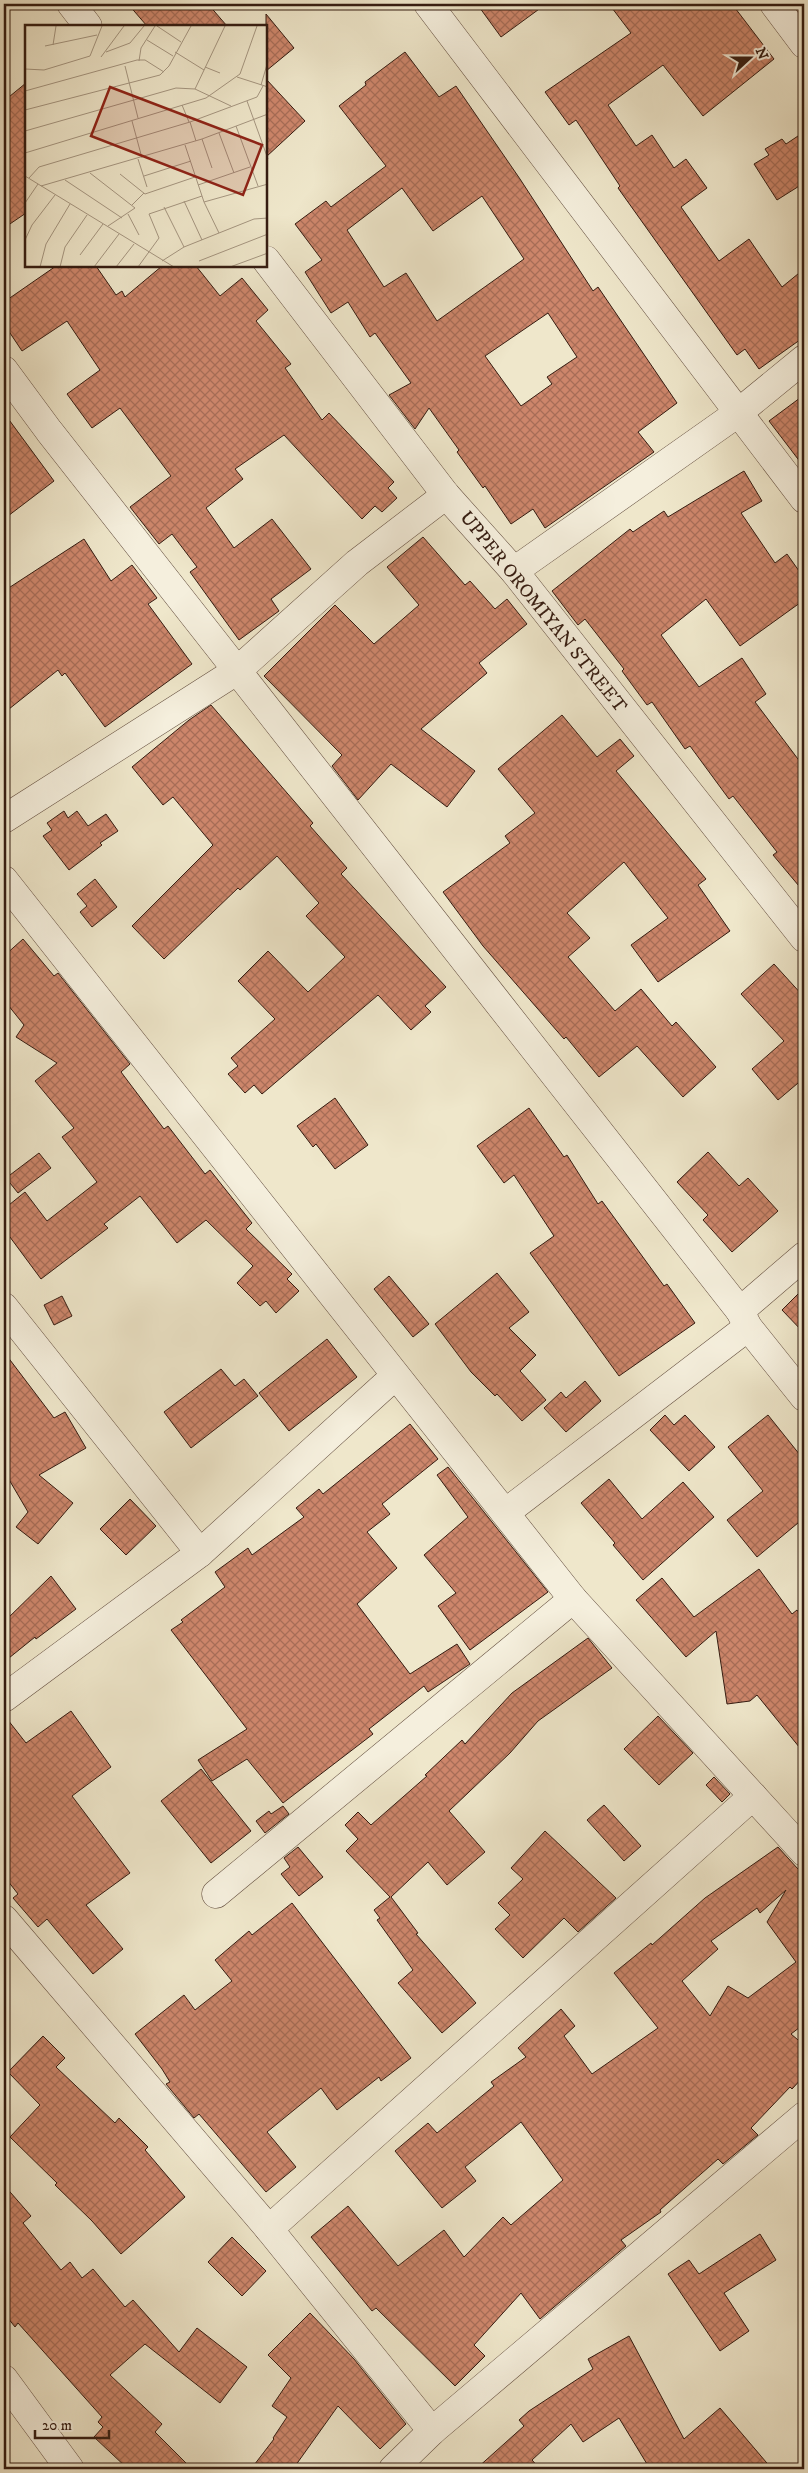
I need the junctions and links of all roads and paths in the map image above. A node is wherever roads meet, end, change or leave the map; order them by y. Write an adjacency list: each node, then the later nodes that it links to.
1 (71, 4): 4 (street)
2 (428, 4): 9 (street)
3 (774, 4): 5 (street)
4 (87, 25)
5 (804, 44)
6 (268, 263): 10 (street, UPPER OROMIYAN STREET)
7 (804, 360): 9 (street)
8 (4, 370): 13 (street)
9 (738, 413): 11 (street); 12 (street)
10 (446, 495): 12 (street, UPPER OROMIYAN STREET); 13 (street)
11 (804, 498)
12 (514, 571): 16 (street, UPPER OROMIYAN STREET)
13 (238, 670): 14 (street); 19 (street)
14 (4, 819)
15 (4, 880): 20 (street)
16 (804, 938)
17 (804, 1256): 19 (street)
18 (4, 1306): 23 (street)
19 (744, 1319): 21 (street); 22 (street)
20 (395, 1376): 22 (street); 23 (street)
21 (804, 1397)
22 (505, 1513): 24 (street)
23 (200, 1553): 25 (street)
24 (573, 1599): 26 (street); 28 (street)
25 (4, 1698)
26 (753, 1796): 27 (street); 31 (street)
27 (804, 1852)
28 (216, 1894)
29 (4, 1920): 31 (street)
30 (804, 2116): 33 (street)
31 (269, 2229): 33 (street)
32 (4, 2379): 34 (street)
33 (432, 2431): 35 (street)
34 (70, 2469)
35 (393, 2469)

